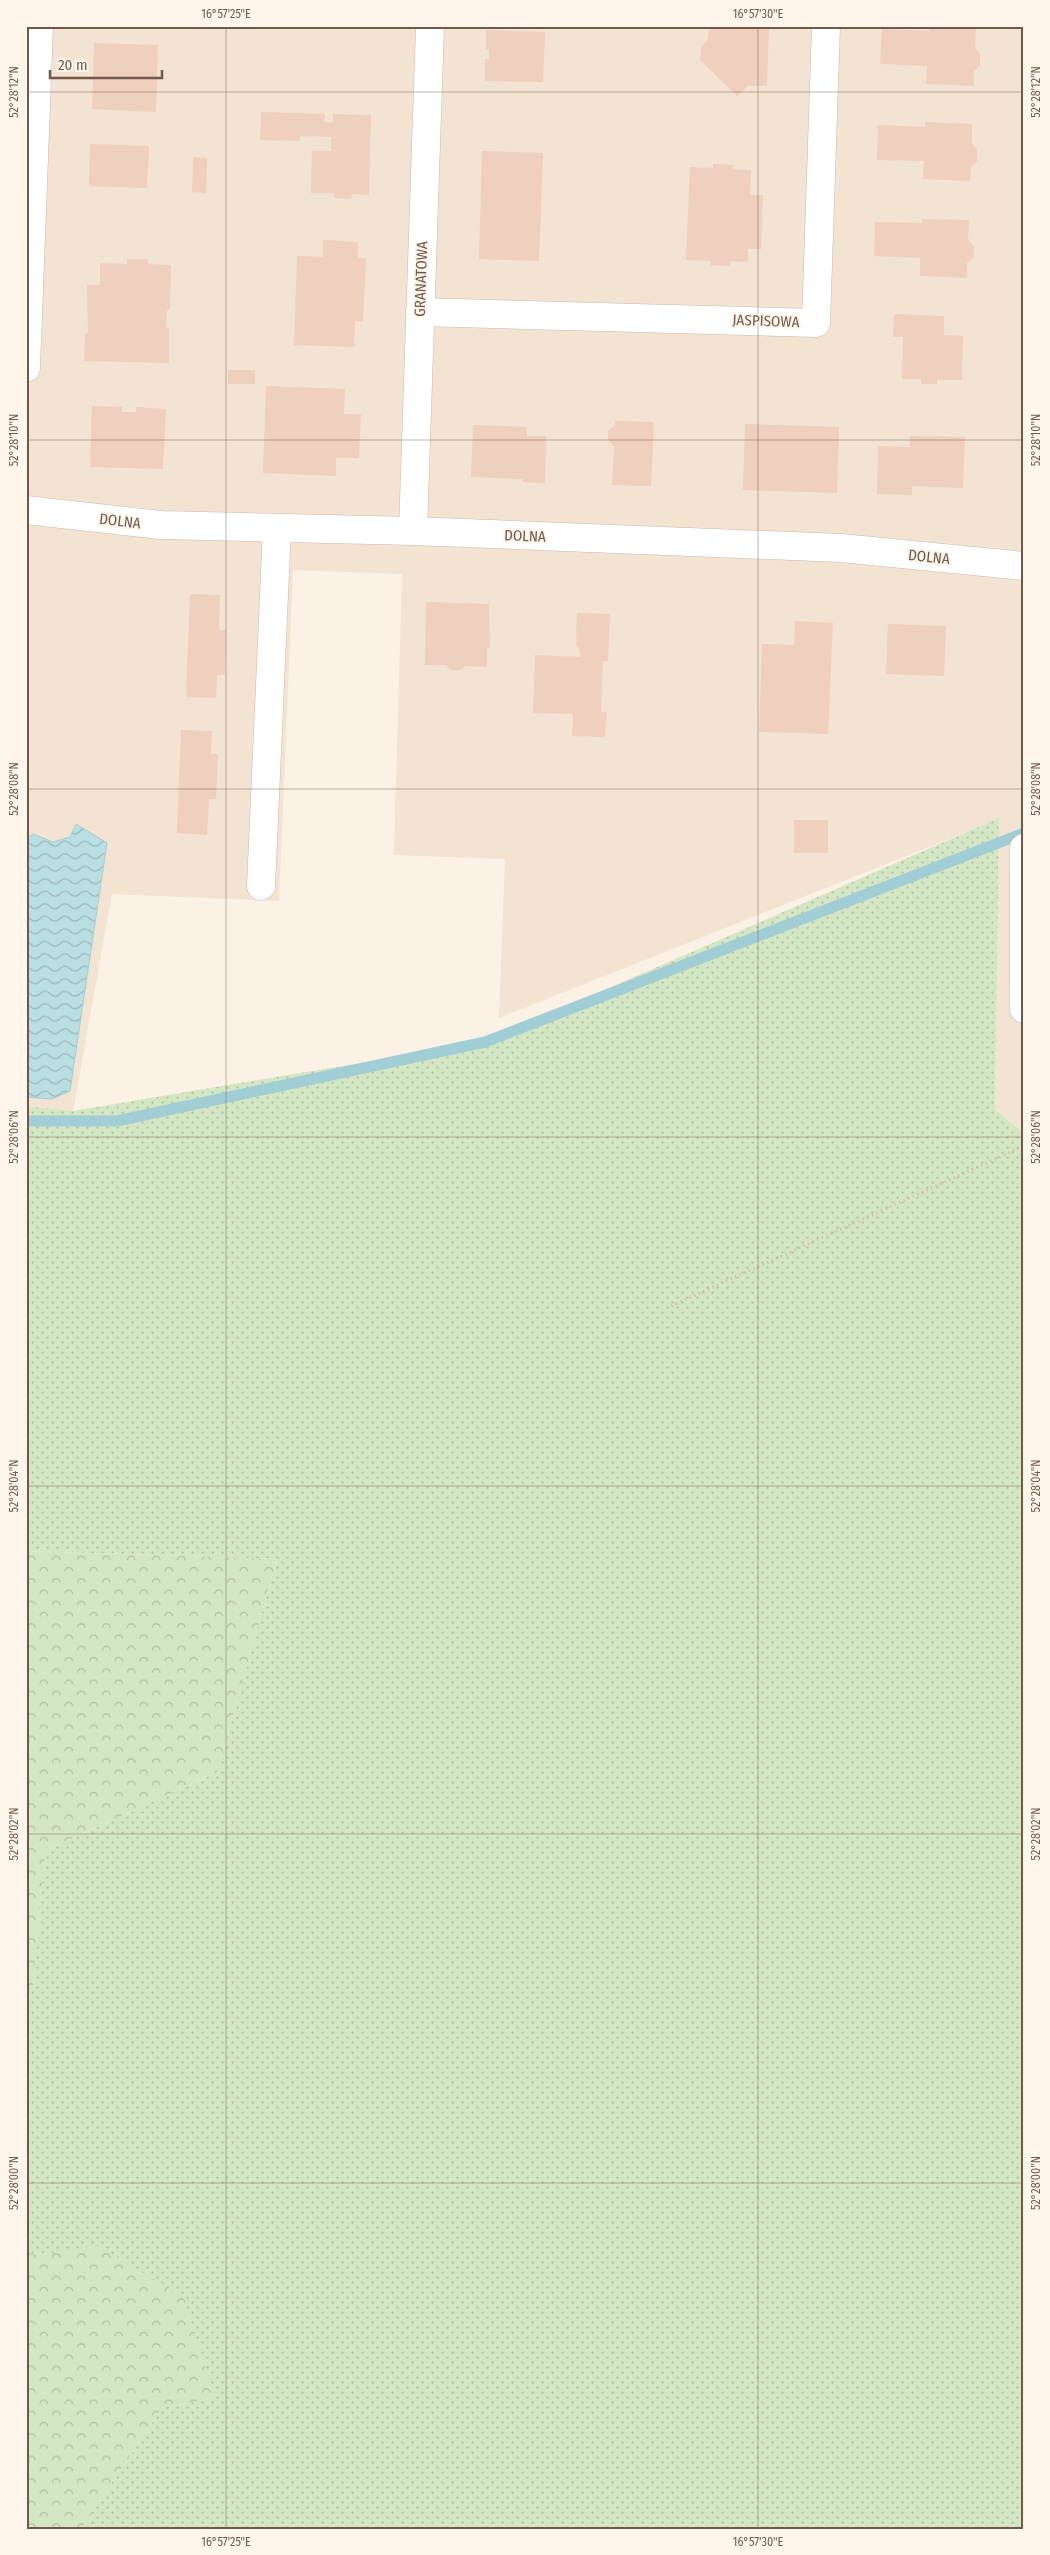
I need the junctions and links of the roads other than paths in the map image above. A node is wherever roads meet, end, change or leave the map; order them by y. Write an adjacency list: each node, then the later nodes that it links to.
1 (39, 26): 5 (street)
2 (430, 26): 4 (street, GRANATOWA)
3 (826, 26): 4 (street, JASPISOWA)
4 (420, 312): 8 (street, GRANATOWA)
5 (26, 368)
6 (26, 510): 7 (street, DOLNA)
7 (277, 528): 8 (street, DOLNA); 11 (street)
8 (414, 531): 9 (street, DOLNA)
9 (1024, 566)
10 (1024, 848): 12 (street)
11 (261, 886)
12 (1024, 1009)

